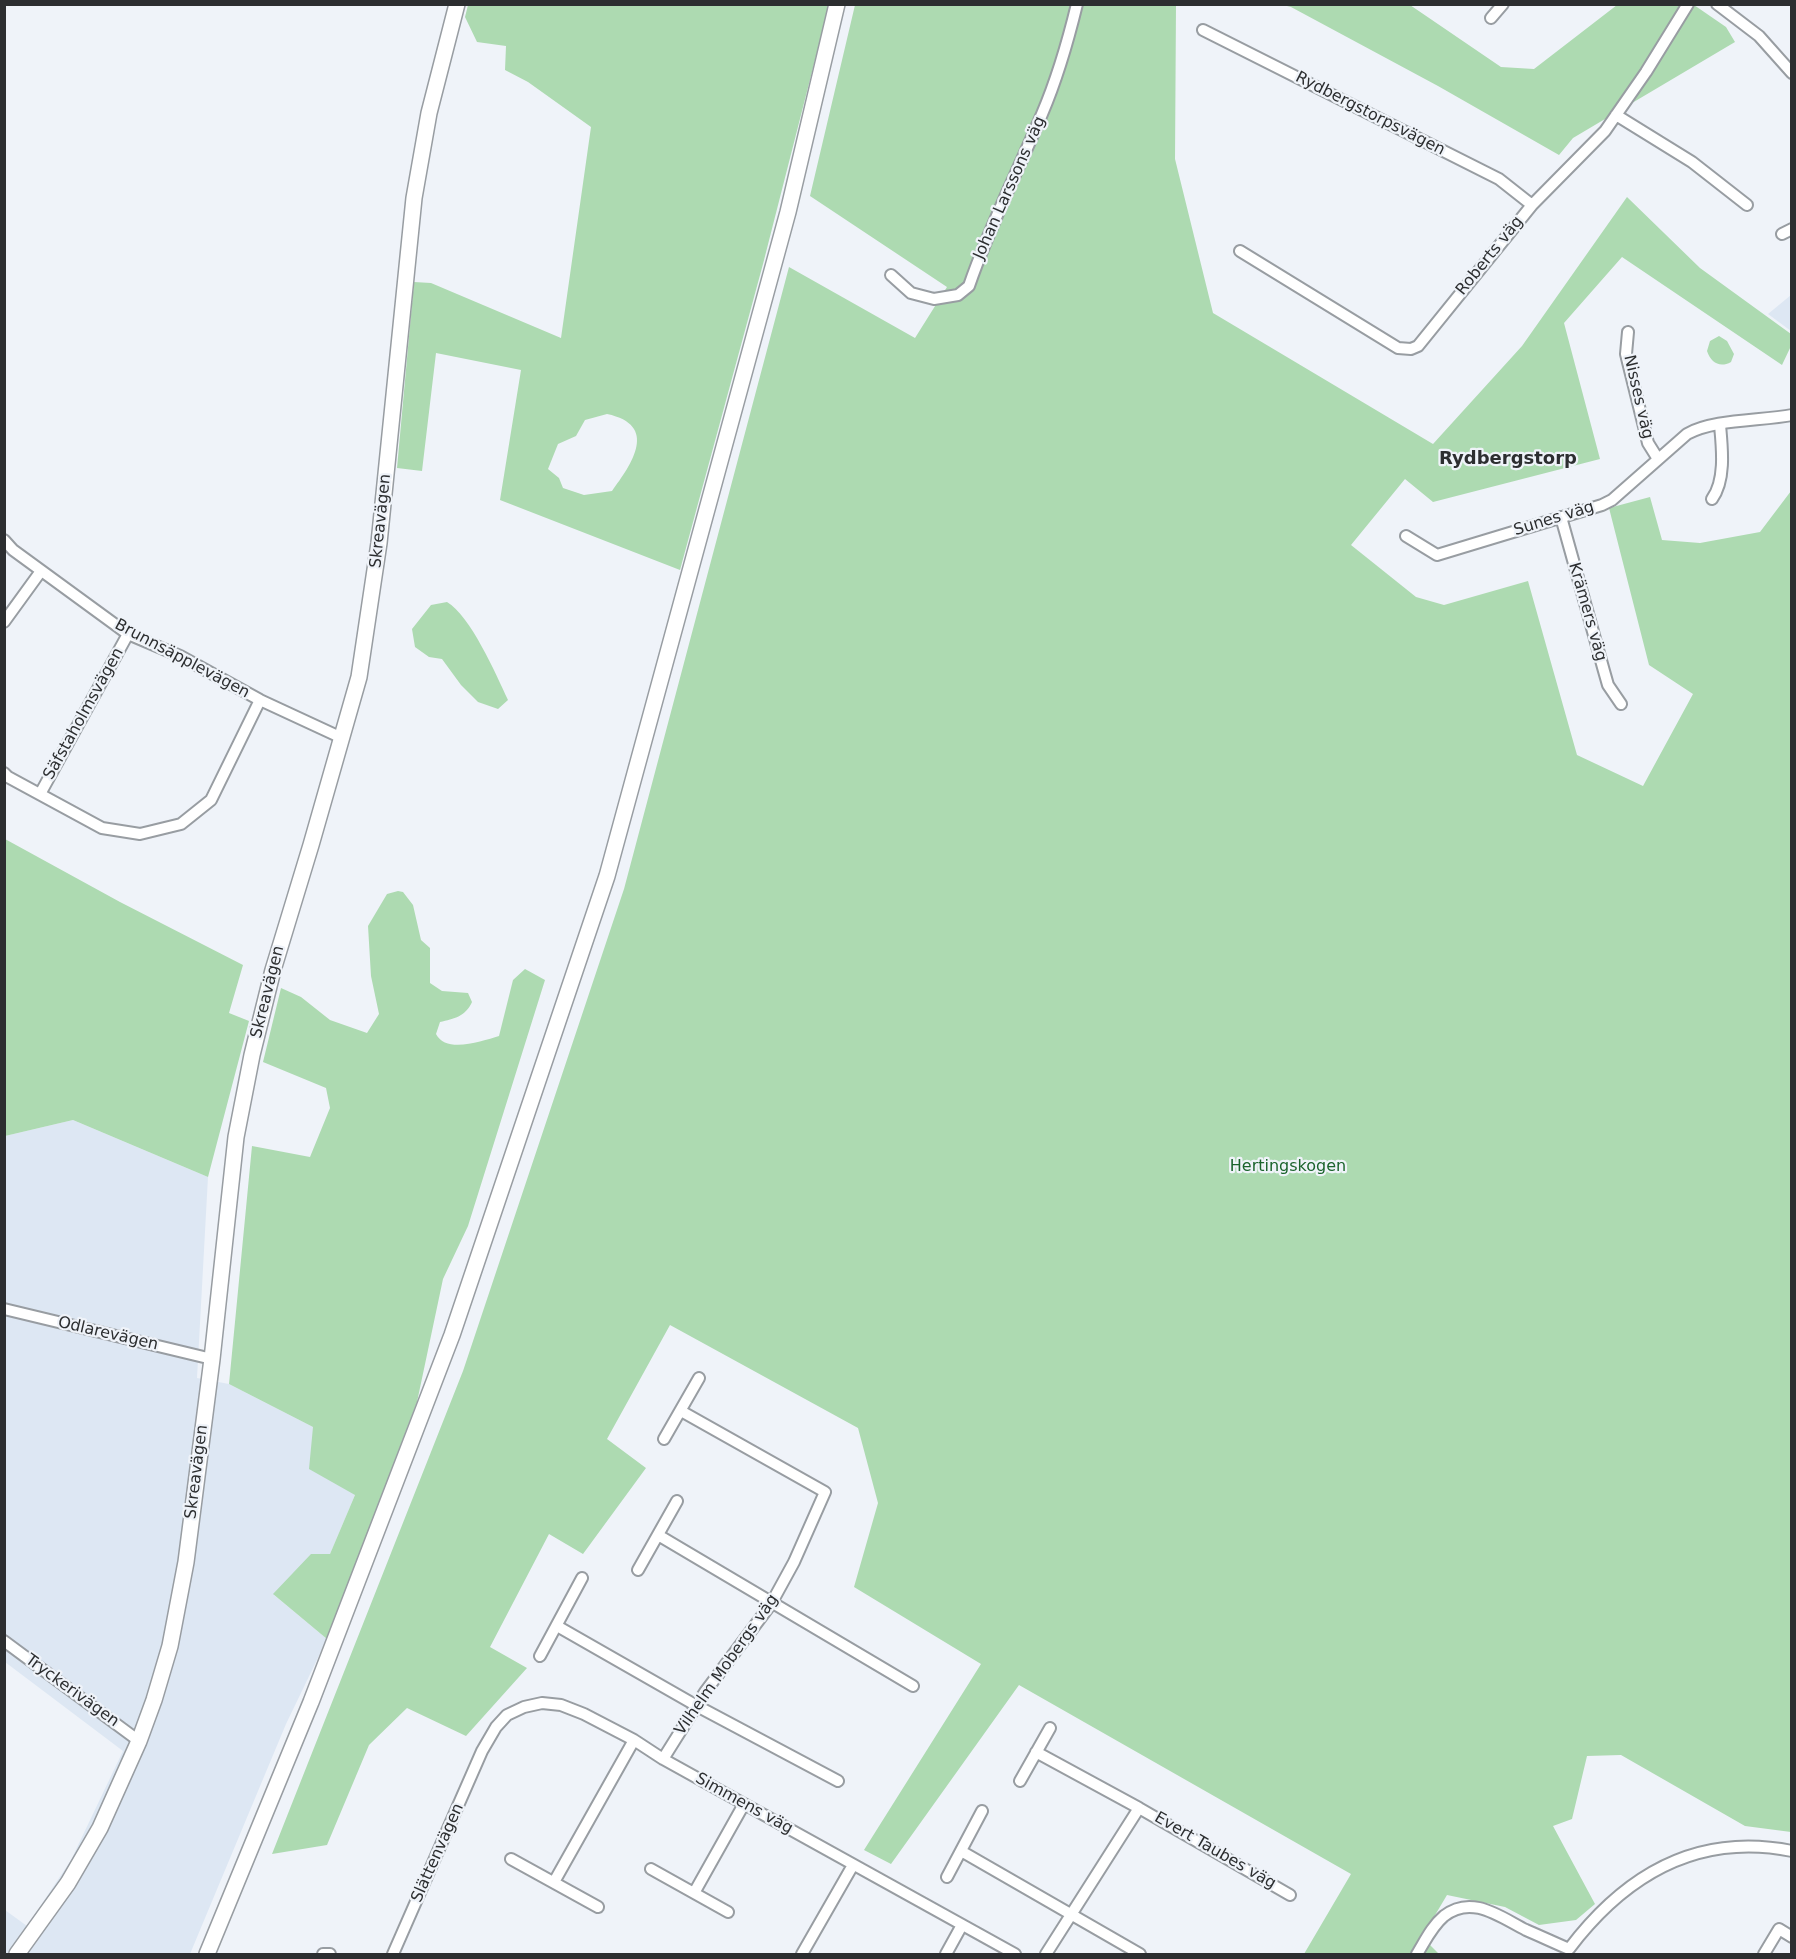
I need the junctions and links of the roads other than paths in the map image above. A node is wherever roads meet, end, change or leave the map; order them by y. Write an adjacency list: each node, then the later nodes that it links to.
1 (457, 4): 28 (main road, Skreavägen)
2 (837, 4): 73 (main road)
3 (1077, 4): 14 (street, Johan Larssons väg)
4 (1503, 4): 7 (street)
5 (1688, 4): 10 (street, Roberts väg)
6 (1718, 4): 9 (street)
7 (1491, 18)
8 (1203, 30): 12 (street, Rydbergstorpsvägen)
9 (1791, 74)
10 (1616, 115): 11 (street); 12 (street, Roberts väg)
11 (1747, 205)
12 (1532, 206): 13 (street, Roberts väg)
13 (1240, 251)
14 (891, 275)
15 (1628, 332): 18 (street, Nisses väg)
16 (1791, 415): 17 (street, Sunes väg)
17 (1720, 425): 18 (street, Sunes väg); 19 (street)
18 (1658, 459): 20 (street, Sunes väg)
19 (1712, 499)
20 (1561, 517): 21 (street, Sunes väg); 27 (street, Krämers väg)
21 (1406, 536)
22 (4, 540): 23 (street, Brunnsäpplevägen)
23 (41, 571): 24 (street); 25 (street, Brunnsäpplevägen)
24 (4, 622)
25 (128, 634): 26 (street, Brunnsäpplevägen); 30 (street, Säfstaholmsvägen)
26 (260, 700): 28 (street, Brunnsäpplevägen); 30 (street)
27 (1621, 704)
28 (342, 738): 32 (main road, Skreavägen)
29 (4, 773): 30 (street)
30 (40, 794)
31 (4, 1310): 32 (street, Odlarevägen)
32 (212, 1359): 48 (main road, Skreavägen)
33 (699, 1378): 34 (street)
34 (681, 1411): 35 (street); 40 (street, Vilhelm Mobergs väg)
35 (664, 1439)
36 (677, 1501): 37 (street)
37 (658, 1535): 38 (street); 40 (street)
38 (638, 1570)
39 (582, 1578): 41 (street)
40 (771, 1604): 44 (street); 45 (street, Vilhelm Mobergs väg)
41 (557, 1626): 43 (street); 45 (street)
42 (4, 1641): 48 (street, Tryckerivägen)
43 (540, 1656)
44 (913, 1686)
45 (697, 1706): 51 (street, Vilhelm Mobergs väg); 52 (street)
46 (1050, 1728): 50 (street)
47 (634, 1740): 49 (street, Simmens väg); 51 (street, Simmens väg); 63 (street)
48 (139, 1741): 72 (main road, Skreavägen)
49 (482, 1752): 76 (street, Slättenvägen)
50 (1036, 1752): 53 (street); 55 (street, Evert Taubes väg)
51 (663, 1759): 54 (street, Simmens väg)
52 (838, 1781)
53 (1020, 1781)
54 (744, 1804): 60 (street, Simmens väg); 64 (street)
55 (1139, 1808): 65 (street, Evert Taubes väg); 68 (street)
56 (982, 1812): 57 (street)
57 (961, 1851): 62 (street); 68 (street)
58 (1791, 1851): 71 (street)
59 (511, 1859): 63 (street)
60 (853, 1865): 69 (street, Simmens väg); 77 (street)
61 (651, 1869): 64 (street)
62 (947, 1876)
63 (554, 1882): 66 (street)
64 (694, 1893): 67 (street)
65 (1290, 1894)
66 (598, 1906)
67 (728, 1912)
68 (1072, 1915): 80 (street); 81 (street)
69 (962, 1925): 78 (street); 79 (street, Simmens väg)
70 (1791, 1937): 83 (street)
71 (1568, 1952): 82 (street)
72 (17, 1954)
73 (207, 1954)
74 (323, 1954): 75 (street)
75 (330, 1954)
76 (393, 1954)
77 (802, 1954)
78 (946, 1954)
79 (1015, 1954)
80 (1047, 1954)
81 (1140, 1954)
82 (1417, 1954)
83 (1764, 1954)

